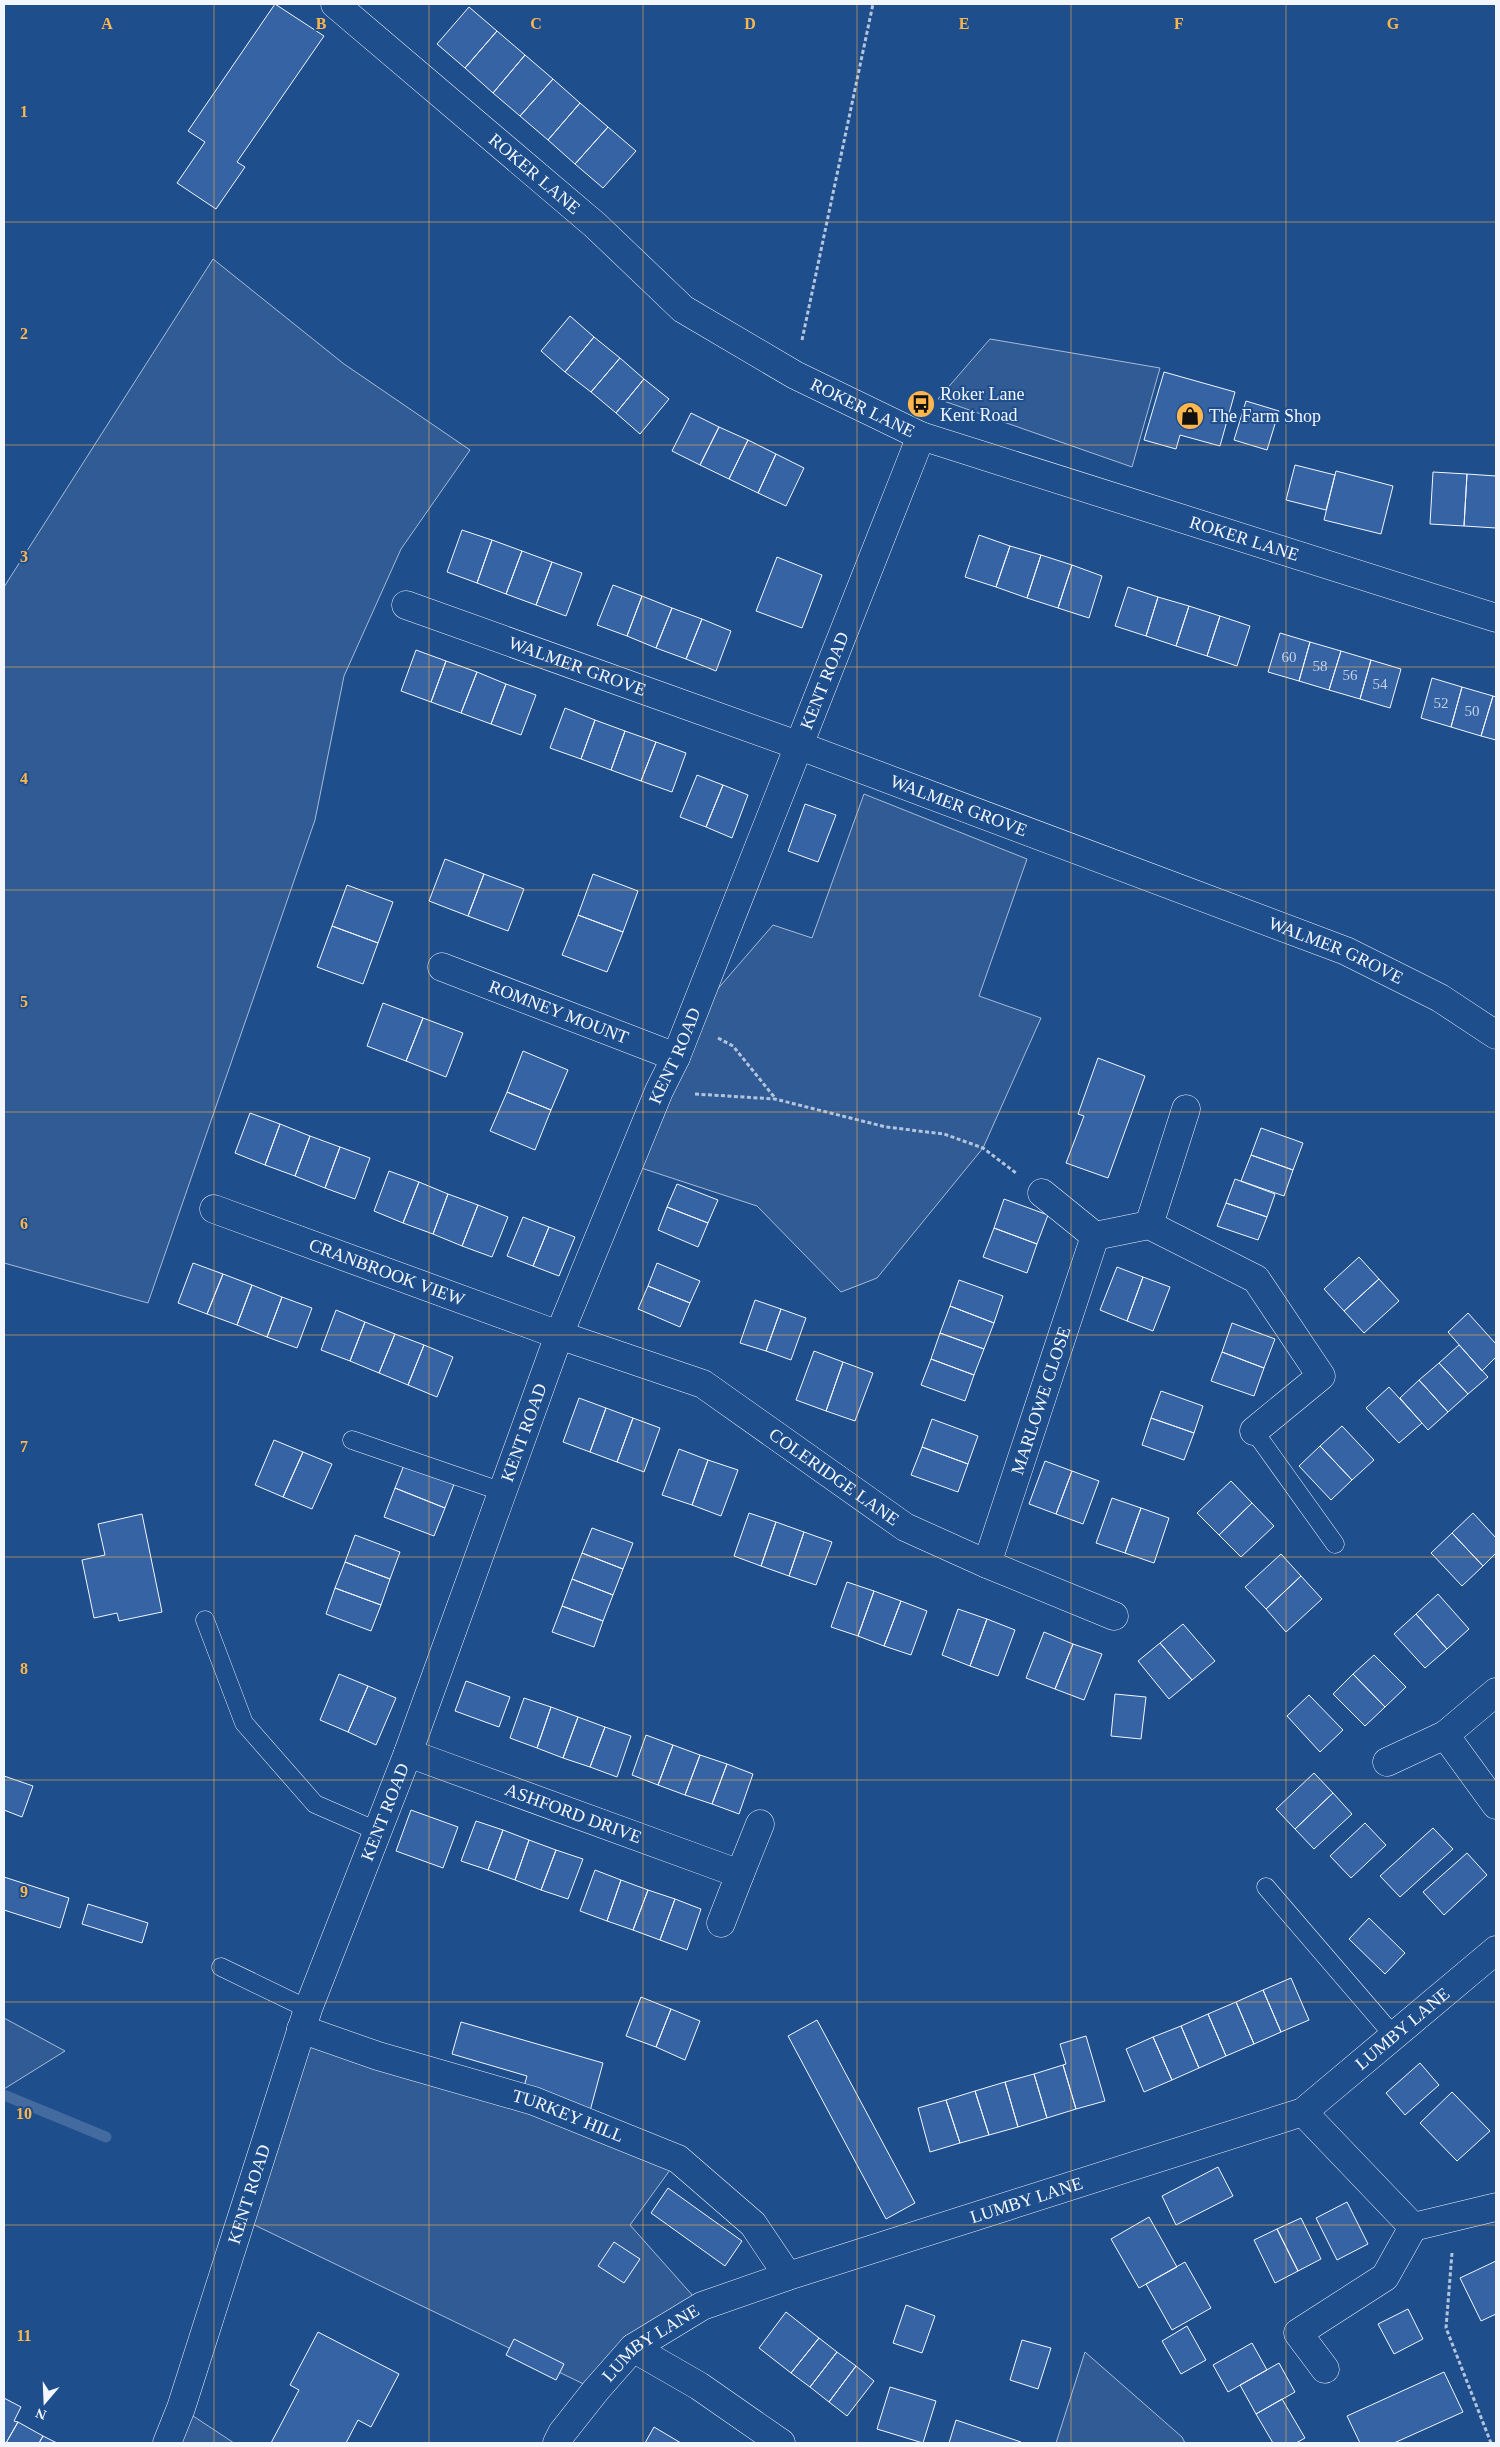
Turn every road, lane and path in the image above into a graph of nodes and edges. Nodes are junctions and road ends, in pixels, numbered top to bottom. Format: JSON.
{"nodes":[{"id":1,"x":335,"y":4,"type":"edge"},
{"id":2,"x":873,"y":4,"type":"edge"},
{"id":3,"x":795,"y":375,"type":"junction"},
{"id":4,"x":921,"y":436,"type":"junction"},
{"id":5,"x":406,"y":605,"type":"dead end"},
{"id":6,"x":1496,"y":618,"type":"edge"},
{"id":7,"x":800,"y":746,"type":"junction"},
{"id":8,"x":442,"y":967,"type":"dead end"},
{"id":9,"x":690,"y":1021,"type":"junction"},
{"id":10,"x":1496,"y":1036,"type":"edge"},
{"id":11,"x":676,"y":1057,"type":"junction"},
{"id":12,"x":659,"y":1091,"type":"junction"},
{"id":13,"x":775,"y":1099,"type":"junction"},
{"id":14,"x":1186,"y":1110,"type":"dead end"},
{"id":15,"x":1042,"y":1193,"type":"joint"},
{"id":16,"x":214,"y":1209,"type":"dead end"},
{"id":17,"x":1149,"y":1225,"type":"junction"},
{"id":18,"x":1095,"y":1236,"type":"junction"},
{"id":19,"x":559,"y":1335,"type":"junction"},
{"id":20,"x":1254,"y":1432,"type":"joint"},
{"id":21,"x":352,"y":1440,"type":"dead end"},
{"id":22,"x":503,"y":1492,"type":"junction"},
{"id":23,"x":1335,"y":1544,"type":"dead end"},
{"id":24,"x":987,"y":1564,"type":"junction"},
{"id":25,"x":1114,"y":1616,"type":"dead end"},
{"id":26,"x":205,"y":1620,"type":"dead end"},
{"id":27,"x":1496,"y":1692,"type":"edge"},
{"id":28,"x":1445,"y":1735,"type":"junction"},
{"id":29,"x":408,"y":1753,"type":"junction"},
{"id":30,"x":1387,"y":1762,"type":"dead end"},
{"id":31,"x":1496,"y":1805,"type":"edge"},
{"id":32,"x":760,"y":1824,"type":"dead end"},
{"id":33,"x":377,"y":1831,"type":"junction"},
{"id":34,"x":740,"y":1874,"type":"junction"},
{"id":35,"x":1266,"y":1887,"type":"dead end"},
{"id":36,"x":721,"y":1923,"type":"dead end"},
{"id":37,"x":1496,"y":1950,"type":"edge"},
{"id":38,"x":221,"y":1967,"type":"dead end"},
{"id":39,"x":304,"y":2019,"type":"junction"},
{"id":40,"x":1394,"y":2036,"type":"junction"},
{"id":41,"x":1303,"y":2112,"type":"junction"},
{"id":42,"x":1496,"y":2207,"type":"edge"},
{"id":43,"x":1455,"y":2217,"type":"junction"},
{"id":44,"x":1413,"y":2227,"type":"junction"},
{"id":45,"x":788,"y":2276,"type":"junction"},
{"id":46,"x":633,"y":2348,"type":"junction"},
{"id":47,"x":1325,"y":2369,"type":"dead end"},
{"id":48,"x":167,"y":2443,"type":"edge"},
{"id":49,"x":557,"y":2443,"type":"edge"},
{"id":50,"x":781,"y":2443,"type":"edge"},
{"id":51,"x":1491,"y":2443,"type":"edge"}],
"edges":[{"from":1,"to":3,"type":"street","name":"ROKER LANE"},
{"from":2,"to":3,"type":"path"},
{"from":3,"to":4,"type":"street","name":"ROKER LANE"},
{"from":4,"to":6,"type":"street","name":"ROKER LANE"},
{"from":4,"to":7,"type":"street","name":"KENT ROAD"},
{"from":5,"to":7,"type":"street","name":"WALMER GROVE"},
{"from":7,"to":9,"type":"street","name":"KENT ROAD"},
{"from":7,"to":10,"type":"street","name":"WALMER GROVE"},
{"from":8,"to":11,"type":"street","name":"ROMNEY MOUNT"},
{"from":9,"to":11,"type":"street","name":"KENT ROAD"},
{"from":9,"to":13,"type":"path"},
{"from":11,"to":12,"type":"street","name":"KENT ROAD"},
{"from":12,"to":13,"type":"path"},
{"from":12,"to":19,"type":"street","name":"KENT ROAD"},
{"from":13,"to":15,"type":"path"},
{"from":14,"to":17,"type":"street"},
{"from":15,"to":18,"type":"street"},
{"from":16,"to":19,"type":"street","name":"CRANBROOK VIEW"},
{"from":17,"to":18,"type":"street"},
{"from":17,"to":20,"type":"street"},
{"from":18,"to":24,"type":"street","name":"MARLOWE CLOSE"},
{"from":19,"to":22,"type":"street","name":"KENT ROAD"},
{"from":19,"to":24,"type":"street","name":"COLERIDGE LANE"},
{"from":20,"to":23,"type":"lane"},
{"from":21,"to":22,"type":"lane"},
{"from":22,"to":29,"type":"street","name":"KENT ROAD"},
{"from":24,"to":25,"type":"street","name":"COLERIDGE LANE"},
{"from":26,"to":33,"type":"lane"},
{"from":27,"to":28,"type":"street"},
{"from":28,"to":30,"type":"street"},
{"from":28,"to":31,"type":"street"},
{"from":29,"to":33,"type":"street","name":"KENT ROAD"},
{"from":29,"to":34,"type":"street","name":"ASHFORD DRIVE"},
{"from":32,"to":34,"type":"street"},
{"from":33,"to":39,"type":"street","name":"KENT ROAD"},
{"from":34,"to":36,"type":"street"},
{"from":35,"to":40,"type":"lane"},
{"from":37,"to":40,"type":"street","name":"LUMBY LANE"},
{"from":38,"to":39,"type":"lane"},
{"from":39,"to":45,"type":"street","name":"TURKEY HILL"},
{"from":39,"to":48,"type":"street","name":"KENT ROAD"},
{"from":40,"to":41,"type":"street","name":"LUMBY LANE"},
{"from":41,"to":44,"type":"street"},
{"from":41,"to":45,"type":"street","name":"LUMBY LANE"},
{"from":42,"to":43,"type":"street"},
{"from":43,"to":44,"type":"street"},
{"from":43,"to":51,"type":"path"},
{"from":44,"to":47,"type":"street"},
{"from":45,"to":46,"type":"street","name":"LUMBY LANE"},
{"from":46,"to":49,"type":"street","name":"LUMBY LANE"},
{"from":46,"to":50,"type":"street"}]}
